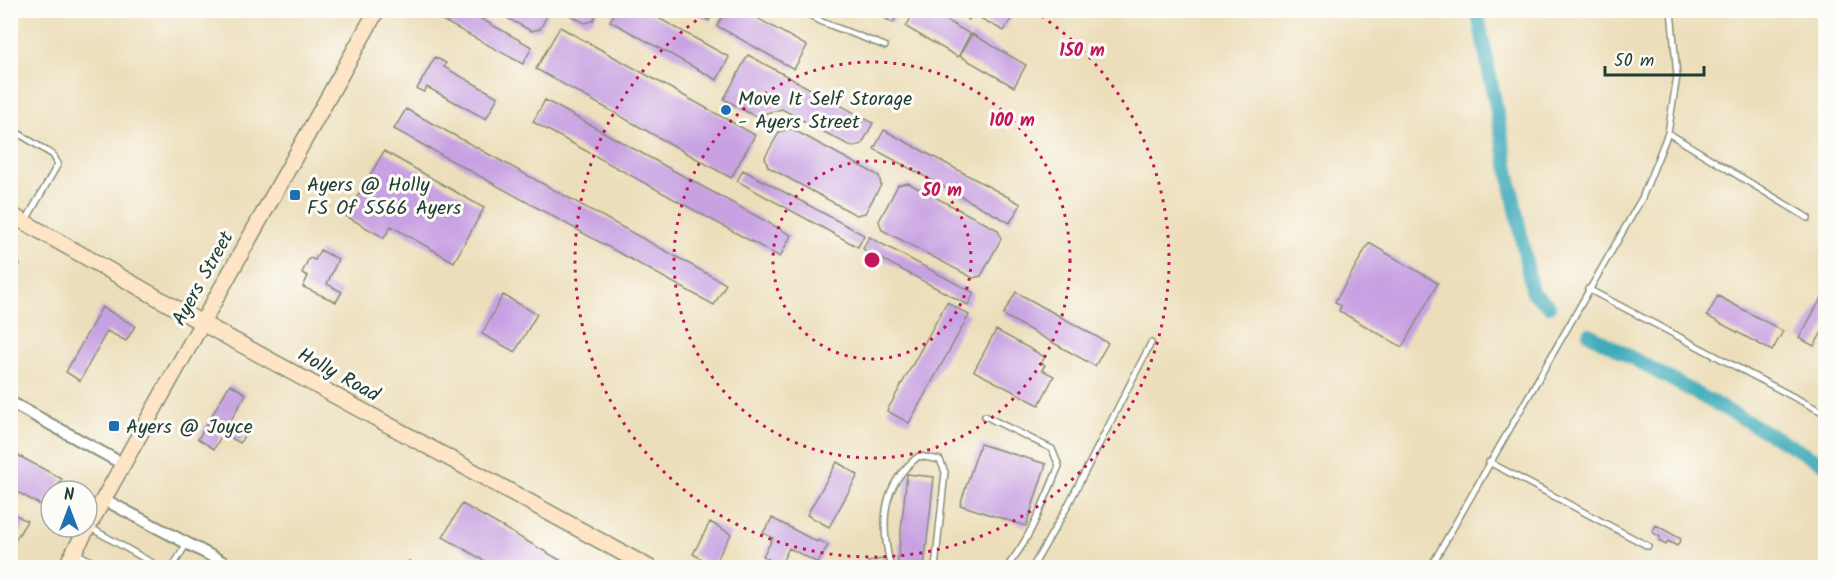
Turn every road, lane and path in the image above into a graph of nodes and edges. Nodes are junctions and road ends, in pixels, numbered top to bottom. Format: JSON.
{"nodes":[{"id":1,"x":377,"y":10,"type":"edge"},
{"id":2,"x":801,"y":10,"type":"edge"},
{"id":3,"x":1671,"y":10,"type":"edge"},
{"id":4,"x":885,"y":46,"type":"dead end"},
{"id":5,"x":10,"y":128,"type":"edge"},
{"id":6,"x":1668,"y":133,"type":"junction"},
{"id":7,"x":10,"y":214,"type":"edge"},
{"id":8,"x":1808,"y":218,"type":"dead end"},
{"id":9,"x":25,"y":222,"type":"junction"},
{"id":10,"x":1588,"y":290,"type":"junction"},
{"id":11,"x":202,"y":323,"type":"junction"},
{"id":12,"x":1151,"y":343,"type":"dead end"},
{"id":13,"x":10,"y":402,"type":"edge"},
{"id":14,"x":1826,"y":414,"type":"edge"},
{"id":15,"x":985,"y":416,"type":"dead end"},
{"id":16,"x":1489,"y":462,"type":"junction"},
{"id":17,"x":123,"y":464,"type":"junction"},
{"id":18,"x":103,"y":499,"type":"junction"},
{"id":19,"x":99,"y":506,"type":"edge"},
{"id":20,"x":99,"y":532,"type":"edge"},
{"id":21,"x":81,"y":539,"type":"edge"},
{"id":22,"x":187,"y":543,"type":"junction"},
{"id":23,"x":1648,"y":546,"type":"dead end"},
{"id":24,"x":74,"y":552,"type":"junction"},
{"id":25,"x":65,"y":567,"type":"edge"},
{"id":26,"x":104,"y":567,"type":"edge"},
{"id":27,"x":161,"y":567,"type":"edge"},
{"id":28,"x":172,"y":567,"type":"edge"},
{"id":29,"x":234,"y":567,"type":"edge"},
{"id":30,"x":650,"y":567,"type":"edge"},
{"id":31,"x":891,"y":567,"type":"edge"},
{"id":32,"x":934,"y":567,"type":"edge"},
{"id":33,"x":1006,"y":567,"type":"edge"},
{"id":34,"x":1032,"y":567,"type":"edge"},
{"id":35,"x":1430,"y":567,"type":"edge"}],
"edges":[{"from":1,"to":11,"type":"main road","name":"Ayers Street"},
{"from":2,"to":4,"type":"lane"},
{"from":3,"to":6,"type":"lane"},
{"from":5,"to":9,"type":"lane"},
{"from":6,"to":8,"type":"lane"},
{"from":6,"to":10,"type":"lane"},
{"from":7,"to":9,"type":"main road","name":"Holly Road"},
{"from":9,"to":11,"type":"main road","name":"Holly Road"},
{"from":10,"to":14,"type":"lane"},
{"from":10,"to":16,"type":"lane"},
{"from":11,"to":17,"type":"main road","name":"Ayers Street"},
{"from":11,"to":30,"type":"main road","name":"Holly Road"},
{"from":12,"to":34,"type":"lane"},
{"from":13,"to":17,"type":"street"},
{"from":15,"to":33,"type":"lane"},
{"from":16,"to":23,"type":"lane"},
{"from":16,"to":35,"type":"lane"},
{"from":17,"to":18,"type":"main road","name":"Ayers Street"},
{"from":18,"to":19,"type":"main road","name":"Ayers Street"},
{"from":18,"to":22,"type":"street"},
{"from":20,"to":27,"type":"lane"},
{"from":21,"to":24,"type":"main road","name":"Ayers Street"},
{"from":22,"to":28,"type":"lane"},
{"from":22,"to":29,"type":"street"},
{"from":24,"to":25,"type":"main road","name":"Ayers Street"},
{"from":24,"to":26,"type":"lane"},
{"from":31,"to":32,"type":"lane"}]}
